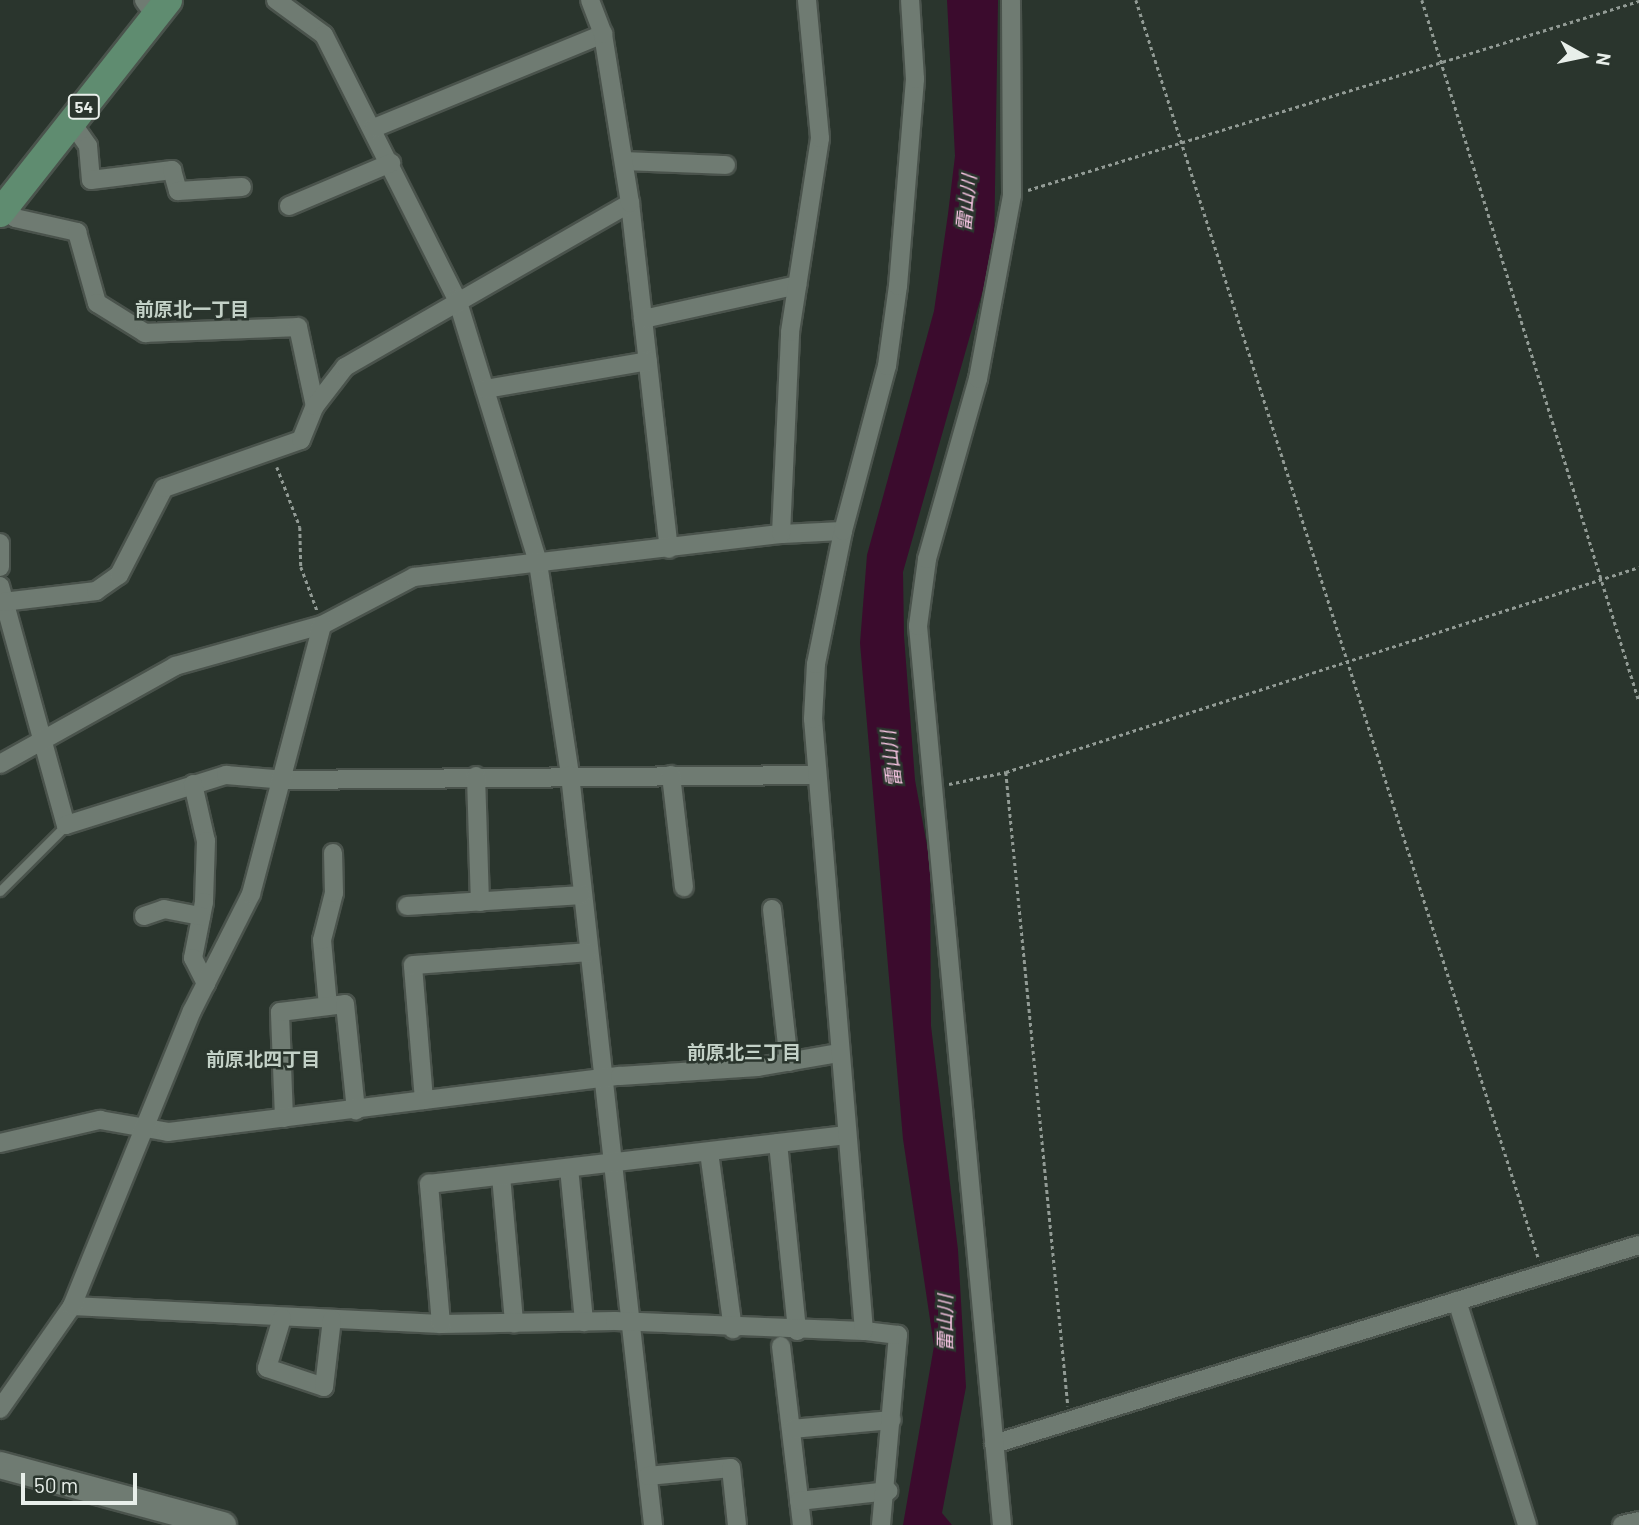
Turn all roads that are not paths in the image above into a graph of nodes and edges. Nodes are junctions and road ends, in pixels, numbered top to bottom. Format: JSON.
{"nodes":[{"id":1,"x":276,"y":0,"type":"edge"},
{"id":2,"x":590,"y":0,"type":"edge"},
{"id":3,"x":807,"y":0,"type":"edge"},
{"id":4,"x":910,"y":0,"type":"edge"},
{"id":5,"x":1011,"y":0,"type":"edge"},
{"id":6,"x":155,"y":5,"type":"edge"},
{"id":7,"x":603,"y":34,"type":"junction"},
{"id":8,"x":72,"y":123,"type":"junction"},
{"id":9,"x":374,"y":128,"type":"junction"},
{"id":10,"x":626,"y":161,"type":"junction"},
{"id":11,"x":391,"y":163,"type":"junction"},
{"id":12,"x":726,"y":165,"type":"dead end"},
{"id":13,"x":242,"y":187,"type":"dead end"},
{"id":14,"x":630,"y":203,"type":"junction"},
{"id":15,"x":289,"y":206,"type":"dead end"},
{"id":16,"x":3,"y":209,"type":"edge"},
{"id":17,"x":797,"y":285,"type":"junction"},
{"id":18,"x":457,"y":299,"type":"junction"},
{"id":19,"x":643,"y":319,"type":"junction"},
{"id":20,"x":648,"y":361,"type":"junction"},
{"id":21,"x":485,"y":389,"type":"junction"},
{"id":22,"x":316,"y":406,"type":"junction"},
{"id":23,"x":843,"y":531,"type":"junction"},
{"id":24,"x":781,"y":534,"type":"junction"},
{"id":25,"x":0,"y":543,"type":"edge"},
{"id":26,"x":669,"y":549,"type":"junction"},
{"id":27,"x":538,"y":563,"type":"junction"},
{"id":28,"x":0,"y":567,"type":"edge"},
{"id":29,"x":1,"y":594,"type":"edge"},
{"id":30,"x":322,"y":625,"type":"junction"},
{"id":31,"x":38,"y":738,"type":"junction"},
{"id":32,"x":0,"y":764,"type":"edge"},
{"id":33,"x":570,"y":775,"type":"junction"},
{"id":34,"x":671,"y":775,"type":"junction"},
{"id":35,"x":814,"y":775,"type":"junction"},
{"id":36,"x":476,"y":776,"type":"junction"},
{"id":37,"x":286,"y":780,"type":"junction"},
{"id":38,"x":193,"y":784,"type":"junction"},
{"id":39,"x":66,"y":825,"type":"junction"},
{"id":40,"x":332,"y":853,"type":"dead end"},
{"id":41,"x":684,"y":887,"type":"dead end"},
{"id":42,"x":0,"y":891,"type":"edge"},
{"id":43,"x":582,"y":895,"type":"junction"},
{"id":44,"x":480,"y":902,"type":"junction"},
{"id":45,"x":407,"y":906,"type":"dead end"},
{"id":46,"x":772,"y":909,"type":"dead end"},
{"id":47,"x":144,"y":916,"type":"dead end"},
{"id":48,"x":201,"y":916,"type":"junction"},
{"id":49,"x":588,"y":951,"type":"junction"},
{"id":50,"x":206,"y":984,"type":"junction"},
{"id":51,"x":328,"y":1006,"type":"junction"},
{"id":52,"x":838,"y":1053,"type":"junction"},
{"id":53,"x":789,"y":1062,"type":"junction"},
{"id":54,"x":600,"y":1079,"type":"junction"},
{"id":55,"x":424,"y":1100,"type":"junction"},
{"id":56,"x":356,"y":1110,"type":"junction"},
{"id":57,"x":284,"y":1118,"type":"junction"},
{"id":58,"x":145,"y":1129,"type":"junction"},
{"id":59,"x":846,"y":1135,"type":"junction"},
{"id":60,"x":0,"y":1143,"type":"edge"},
{"id":61,"x":778,"y":1143,"type":"junction"},
{"id":62,"x":709,"y":1152,"type":"junction"},
{"id":63,"x":611,"y":1164,"type":"junction"},
{"id":64,"x":569,"y":1168,"type":"junction"},
{"id":65,"x":501,"y":1176,"type":"junction"},
{"id":66,"x":1639,"y":1245,"type":"edge"},
{"id":67,"x":1457,"y":1301,"type":"junction"},
{"id":68,"x":72,"y":1306,"type":"junction"},
{"id":69,"x":282,"y":1318,"type":"junction"},
{"id":70,"x":332,"y":1320,"type":"junction"},
{"id":71,"x":584,"y":1322,"type":"junction"},
{"id":72,"x":514,"y":1323,"type":"junction"},
{"id":73,"x":442,"y":1324,"type":"junction"},
{"id":74,"x":631,"y":1326,"type":"junction"},
{"id":75,"x":733,"y":1329,"type":"junction"},
{"id":76,"x":797,"y":1331,"type":"junction"},
{"id":77,"x":864,"y":1331,"type":"junction"},
{"id":78,"x":781,"y":1346,"type":"dead end"},
{"id":79,"x":0,"y":1409,"type":"edge"},
{"id":80,"x":892,"y":1420,"type":"junction"},
{"id":81,"x":792,"y":1429,"type":"junction"},
{"id":82,"x":995,"y":1444,"type":"junction"},
{"id":83,"x":0,"y":1465,"type":"edge"},
{"id":84,"x":648,"y":1476,"type":"junction"},
{"id":85,"x":888,"y":1491,"type":"junction"},
{"id":86,"x":799,"y":1501,"type":"junction"},
{"id":87,"x":162,"y":1516,"type":"edge"},
{"id":88,"x":1639,"y":1521,"type":"edge"},
{"id":89,"x":223,"y":1525,"type":"edge"},
{"id":90,"x":653,"y":1525,"type":"edge"},
{"id":91,"x":737,"y":1525,"type":"edge"},
{"id":92,"x":802,"y":1525,"type":"edge"},
{"id":93,"x":881,"y":1525,"type":"edge"},
{"id":94,"x":1002,"y":1525,"type":"edge"},
{"id":95,"x":1527,"y":1525,"type":"edge"},
{"id":96,"x":1622,"y":1525,"type":"edge"}],
"edges":[{"from":1,"to":9,"type":"street"},
{"from":2,"to":7,"type":"street"},
{"from":3,"to":17,"type":"street"},
{"from":4,"to":23,"type":"street"},
{"from":5,"to":82,"type":"street"},
{"from":6,"to":8,"type":"main road","number":"54"},
{"from":7,"to":9,"type":"street"},
{"from":7,"to":10,"type":"street"},
{"from":8,"to":13,"type":"street"},
{"from":8,"to":16,"type":"main road","number":"54"},
{"from":9,"to":11,"type":"street"},
{"from":10,"to":12,"type":"street"},
{"from":10,"to":14,"type":"street"},
{"from":11,"to":15,"type":"street"},
{"from":11,"to":18,"type":"street"},
{"from":14,"to":18,"type":"street"},
{"from":14,"to":19,"type":"street"},
{"from":16,"to":22,"type":"street"},
{"from":17,"to":19,"type":"street"},
{"from":17,"to":24,"type":"street"},
{"from":18,"to":21,"type":"street"},
{"from":18,"to":22,"type":"street"},
{"from":19,"to":20,"type":"street"},
{"from":20,"to":21,"type":"street"},
{"from":20,"to":26,"type":"street"},
{"from":21,"to":27,"type":"street"},
{"from":22,"to":29,"type":"street"},
{"from":23,"to":24,"type":"street"},
{"from":23,"to":35,"type":"street"},
{"from":24,"to":26,"type":"street"},
{"from":25,"to":28,"type":"street"},
{"from":26,"to":27,"type":"street"},
{"from":27,"to":30,"type":"street"},
{"from":27,"to":33,"type":"street"},
{"from":29,"to":31,"type":"street"},
{"from":30,"to":31,"type":"street"},
{"from":30,"to":37,"type":"street"},
{"from":31,"to":32,"type":"street"},
{"from":31,"to":39,"type":"street"},
{"from":33,"to":34,"type":"street"},
{"from":33,"to":36,"type":"street"},
{"from":33,"to":43,"type":"street"},
{"from":34,"to":35,"type":"street"},
{"from":34,"to":41,"type":"street"},
{"from":35,"to":52,"type":"street"},
{"from":36,"to":37,"type":"street"},
{"from":36,"to":44,"type":"street"},
{"from":37,"to":38,"type":"street"},
{"from":37,"to":50,"type":"street"},
{"from":38,"to":39,"type":"street"},
{"from":38,"to":48,"type":"street"},
{"from":39,"to":42,"type":"lane"},
{"from":40,"to":51,"type":"street"},
{"from":43,"to":44,"type":"street"},
{"from":43,"to":49,"type":"street"},
{"from":44,"to":45,"type":"street"},
{"from":46,"to":53,"type":"street"},
{"from":47,"to":48,"type":"street"},
{"from":48,"to":50,"type":"street"},
{"from":49,"to":54,"type":"street"},
{"from":49,"to":55,"type":"street"},
{"from":50,"to":58,"type":"street"},
{"from":51,"to":56,"type":"street"},
{"from":51,"to":57,"type":"street"},
{"from":52,"to":53,"type":"street"},
{"from":52,"to":59,"type":"street"},
{"from":53,"to":54,"type":"street"},
{"from":54,"to":55,"type":"street"},
{"from":54,"to":63,"type":"street"},
{"from":55,"to":56,"type":"street"},
{"from":56,"to":57,"type":"street"},
{"from":57,"to":58,"type":"street"},
{"from":58,"to":60,"type":"street"},
{"from":58,"to":68,"type":"street"},
{"from":59,"to":61,"type":"street"},
{"from":59,"to":77,"type":"street"},
{"from":61,"to":62,"type":"street"},
{"from":61,"to":76,"type":"street"},
{"from":62,"to":63,"type":"street"},
{"from":62,"to":75,"type":"street"},
{"from":63,"to":64,"type":"street"},
{"from":63,"to":74,"type":"street"},
{"from":64,"to":65,"type":"street"},
{"from":64,"to":71,"type":"street"},
{"from":65,"to":72,"type":"street"},
{"from":65,"to":73,"type":"street"},
{"from":66,"to":67,"type":"street"},
{"from":67,"to":82,"type":"street"},
{"from":67,"to":95,"type":"street"},
{"from":68,"to":69,"type":"street"},
{"from":68,"to":79,"type":"street"},
{"from":69,"to":70,"type":"street"},
{"from":69,"to":70,"type":"street"},
{"from":70,"to":73,"type":"street"},
{"from":71,"to":72,"type":"street"},
{"from":71,"to":74,"type":"street"},
{"from":72,"to":73,"type":"street"},
{"from":74,"to":75,"type":"street"},
{"from":74,"to":84,"type":"street"},
{"from":75,"to":76,"type":"street"},
{"from":76,"to":77,"type":"street"},
{"from":77,"to":80,"type":"street"},
{"from":78,"to":81,"type":"street"},
{"from":80,"to":81,"type":"street"},
{"from":80,"to":85,"type":"street"},
{"from":81,"to":86,"type":"street"},
{"from":82,"to":94,"type":"street"},
{"from":83,"to":87,"type":"main road"},
{"from":84,"to":90,"type":"street"},
{"from":84,"to":91,"type":"street"},
{"from":85,"to":86,"type":"street"},
{"from":85,"to":93,"type":"street"},
{"from":86,"to":92,"type":"street"},
{"from":87,"to":89,"type":"main road"},
{"from":88,"to":96,"type":"street"}]}
